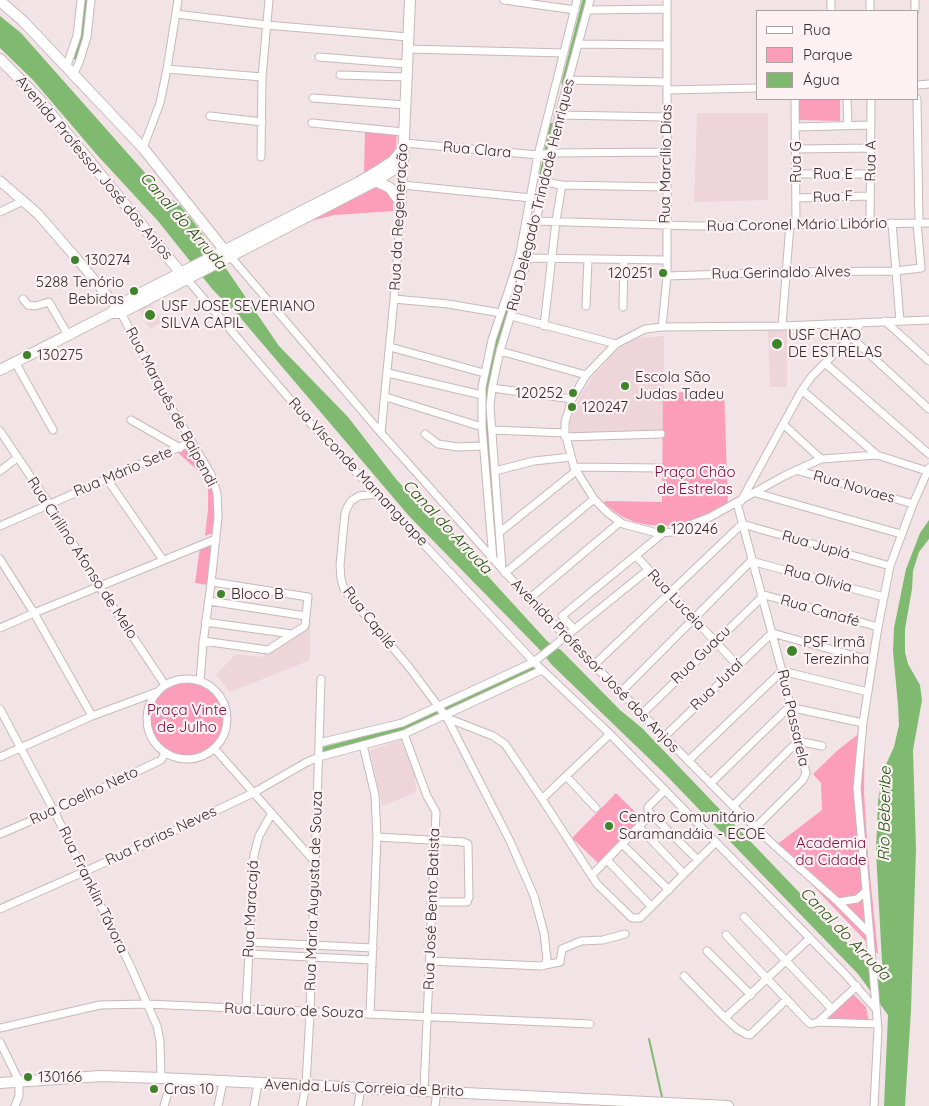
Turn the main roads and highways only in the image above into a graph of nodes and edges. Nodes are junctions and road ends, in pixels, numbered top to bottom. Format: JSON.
{"nodes":[{"id":1,"x":410,"y":0,"type":"edge"},
{"id":2,"x":0,"y":1,"type":"edge"},
{"id":3,"x":0,"y":59,"type":"edge"},
{"id":4,"x":403,"y":146,"type":"junction"},
{"id":5,"x":376,"y":181,"type":"junction"},
{"id":6,"x":401,"y":203,"type":"road end"},
{"id":7,"x":225,"y":255,"type":"junction"},
{"id":8,"x":188,"y":273,"type":"junction"},
{"id":9,"x":0,"y":370,"type":"edge"},
{"id":10,"x":0,"y":1083,"type":"edge"},
{"id":11,"x":660,"y":1104,"type":"edge"},
{"id":12,"x":728,"y":1106,"type":"edge"}],
"edges":[{"from":1,"to":4,"type":"main road","name":"Rua da Regeneração"},
{"from":2,"to":7,"type":"main road","name":"Avenida Professor José dos Anjos"},
{"from":3,"to":8,"type":"main road","name":"Avenida Professor José dos Anjos"},
{"from":4,"to":5,"type":"main road","name":"Rua da Regeneração"},
{"from":4,"to":7,"type":"main road"},
{"from":5,"to":6,"type":"main road"},
{"from":5,"to":7,"type":"main road"},
{"from":7,"to":8,"type":"main road"},
{"from":8,"to":9,"type":"main road"},
{"from":10,"to":11,"type":"main road","name":"Avenida Luís Correia de Brito"},
{"from":11,"to":12,"type":"main road","name":"Avenida Luís Correia de Brito"}]}
